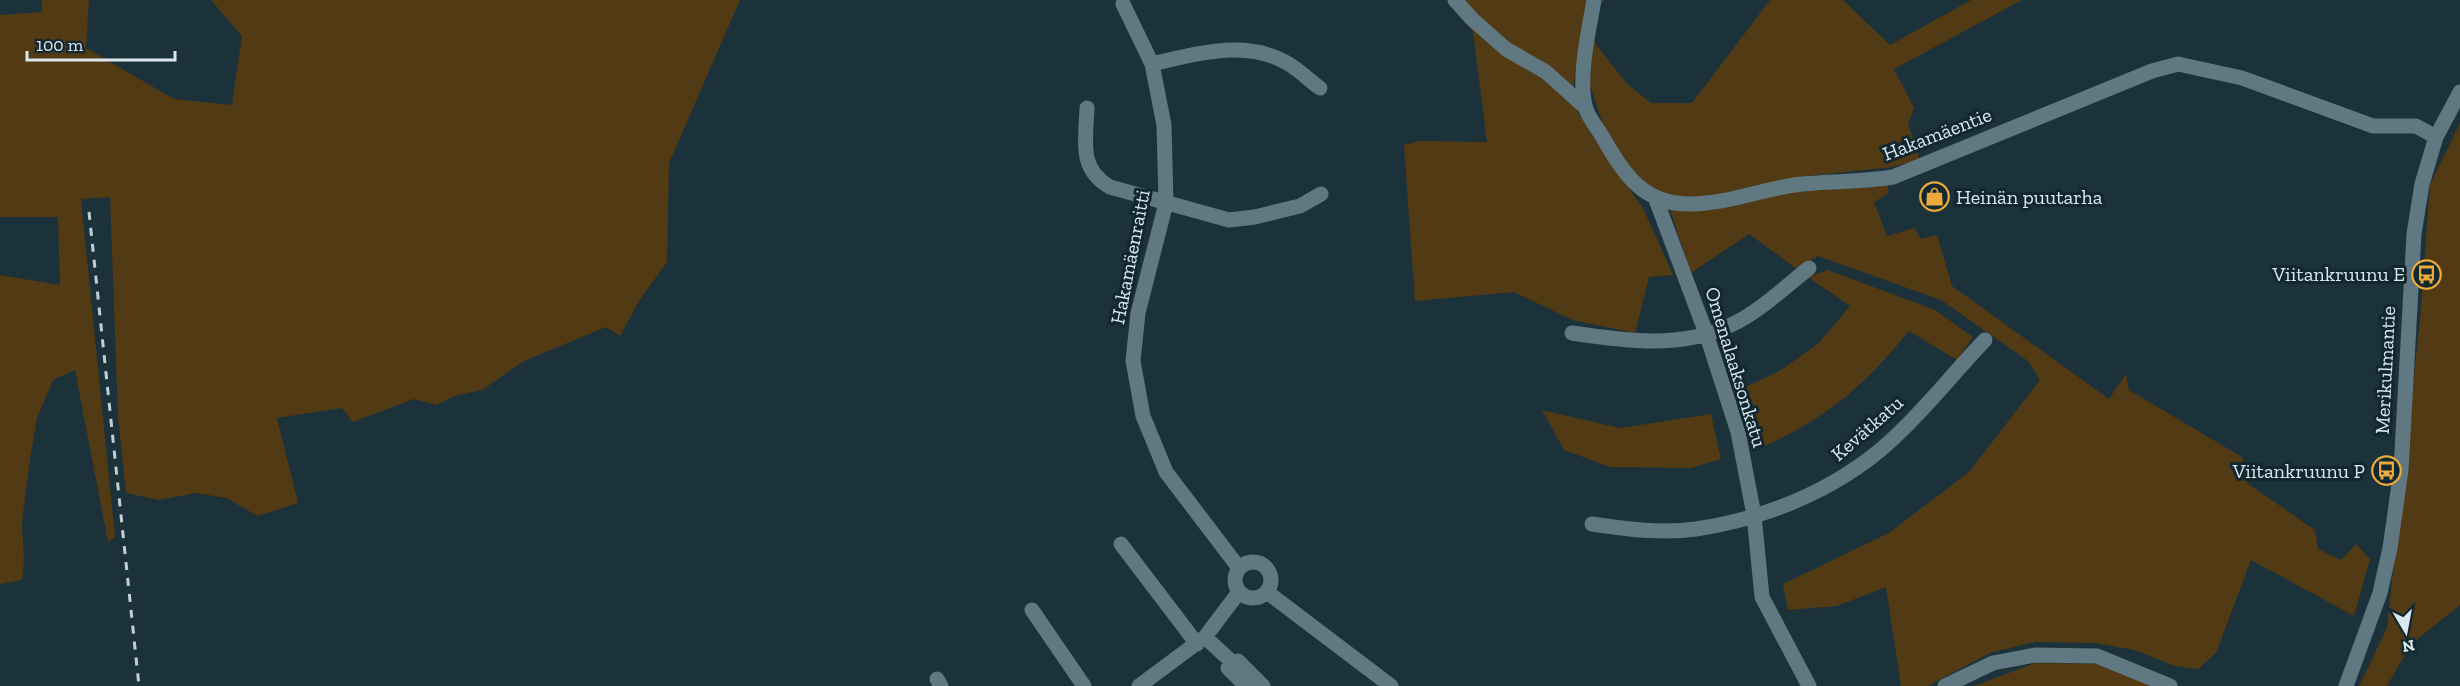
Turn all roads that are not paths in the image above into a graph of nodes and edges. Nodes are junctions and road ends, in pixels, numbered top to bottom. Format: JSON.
{"nodes":[{"id":1,"x":1455,"y":0,"type":"edge"},
{"id":2,"x":1594,"y":0,"type":"edge"},
{"id":3,"x":1124,"y":4,"type":"dead end"},
{"id":4,"x":1152,"y":64,"type":"junction"},
{"id":5,"x":1320,"y":88,"type":"dead end"},
{"id":6,"x":2460,"y":92,"type":"edge"},
{"id":7,"x":1088,"y":108,"type":"dead end"},
{"id":8,"x":1586,"y":108,"type":"junction"},
{"id":9,"x":2436,"y":137,"type":"junction"},
{"id":10,"x":1321,"y":194,"type":"dead end"},
{"id":11,"x":1655,"y":197,"type":"junction"},
{"id":12,"x":1166,"y":203,"type":"junction"},
{"id":13,"x":1809,"y":268,"type":"dead end"},
{"id":14,"x":1572,"y":333,"type":"dead end"},
{"id":15,"x":1706,"y":333,"type":"junction"},
{"id":16,"x":1985,"y":340,"type":"dead end"},
{"id":17,"x":1754,"y":515,"type":"junction"},
{"id":18,"x":1592,"y":524,"type":"dead end"},
{"id":19,"x":1121,"y":544,"type":"dead end"},
{"id":20,"x":1239,"y":568,"type":"junction"},
{"id":21,"x":1239,"y":591,"type":"junction"},
{"id":22,"x":1267,"y":592,"type":"junction"},
{"id":23,"x":1032,"y":610,"type":"dead end"},
{"id":24,"x":1201,"y":641,"type":"junction"},
{"id":25,"x":1233,"y":663,"type":"junction"},
{"id":26,"x":1084,"y":686,"type":"edge"},
{"id":27,"x":1139,"y":686,"type":"edge"},
{"id":28,"x":1246,"y":686,"type":"edge"},
{"id":29,"x":1263,"y":686,"type":"edge"},
{"id":30,"x":1391,"y":686,"type":"edge"},
{"id":31,"x":1809,"y":686,"type":"edge"},
{"id":32,"x":1945,"y":686,"type":"edge"},
{"id":33,"x":2170,"y":686,"type":"edge"},
{"id":34,"x":2346,"y":686,"type":"edge"}],
"edges":[{"from":1,"to":8,"type":"street"},
{"from":2,"to":8,"type":"street","name":"Hakamäentie"},
{"from":3,"to":4,"type":"street","name":"Hakamäenraitti"},
{"from":4,"to":5,"type":"street"},
{"from":4,"to":12,"type":"street","name":"Hakamäenraitti"},
{"from":6,"to":9,"type":"street","name":"Merikulmantie"},
{"from":7,"to":12,"type":"street"},
{"from":8,"to":11,"type":"street","name":"Hakamäentie"},
{"from":9,"to":11,"type":"street","name":"Hakamäentie"},
{"from":9,"to":34,"type":"street","name":"Merikulmantie"},
{"from":10,"to":12,"type":"street"},
{"from":11,"to":15,"type":"street","name":"Omenalaaksonkatu"},
{"from":12,"to":20,"type":"street","name":"Hakamäenraitti"},
{"from":13,"to":15,"type":"street"},
{"from":14,"to":15,"type":"street"},
{"from":15,"to":17,"type":"street","name":"Omenalaaksonkatu"},
{"from":16,"to":17,"type":"street","name":"Kevätkatu"},
{"from":17,"to":18,"type":"street","name":"Kevätkatu"},
{"from":17,"to":31,"type":"street","name":"Omenalaaksonkatu"},
{"from":19,"to":24,"type":"street"},
{"from":20,"to":21,"type":"street"},
{"from":20,"to":22,"type":"street"},
{"from":21,"to":22,"type":"street"},
{"from":21,"to":24,"type":"street"},
{"from":22,"to":30,"type":"street"},
{"from":23,"to":26,"type":"street"},
{"from":24,"to":25,"type":"street"},
{"from":24,"to":27,"type":"street"},
{"from":25,"to":28,"type":"street"},
{"from":25,"to":29,"type":"street"},
{"from":32,"to":33,"type":"street"}]}
